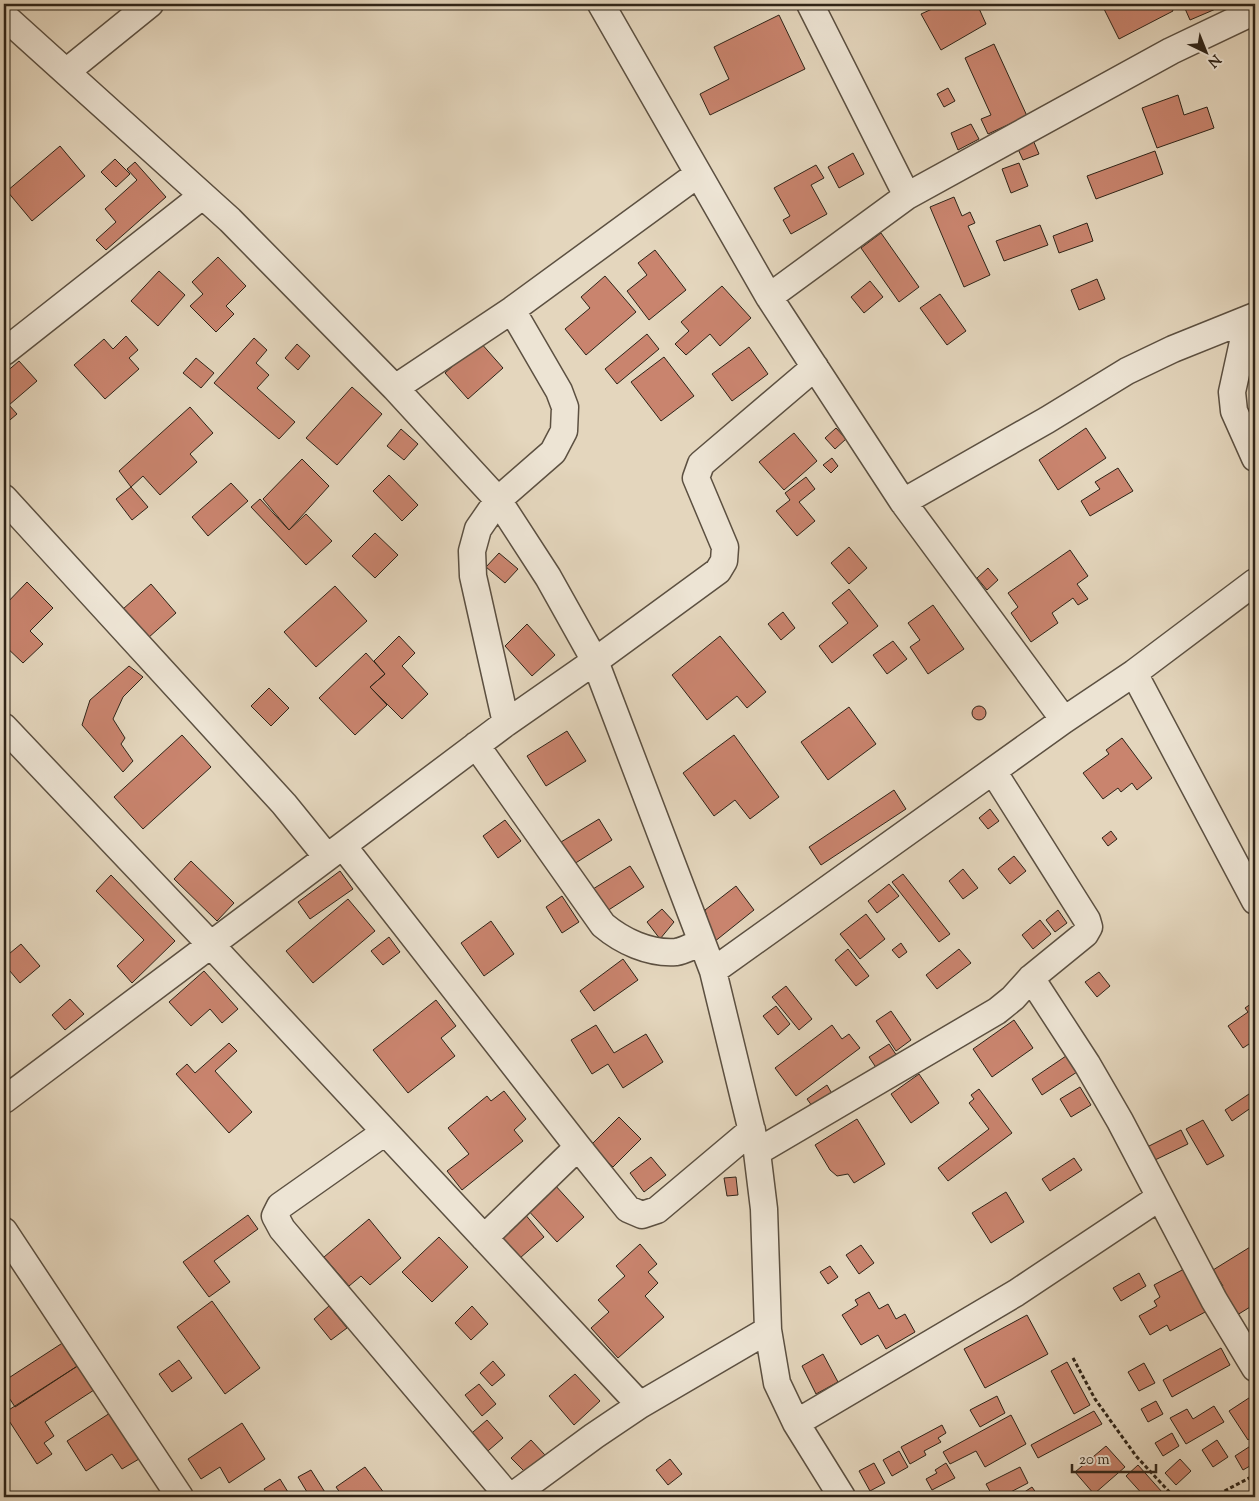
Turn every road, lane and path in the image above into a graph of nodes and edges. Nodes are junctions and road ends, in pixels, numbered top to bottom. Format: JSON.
{"nodes":[{"id":1,"x":150,"y":4,"type":"edge"},
{"id":2,"x":601,"y":4,"type":"edge"},
{"id":3,"x":810,"y":4,"type":"edge"},
{"id":4,"x":1255,"y":11,"type":"edge"},
{"id":5,"x":4,"y":16,"type":"edge"},
{"id":6,"x":66,"y":72,"type":"junction"},
{"id":7,"x":698,"y":174,"type":"junction"},
{"id":8,"x":202,"y":196,"type":"junction"},
{"id":9,"x":906,"y":196,"type":"junction"},
{"id":10,"x":769,"y":297,"type":"junction"},
{"id":11,"x":512,"y":310,"type":"junction"},
{"id":12,"x":1252,"y":318,"type":"edge"},
{"id":13,"x":4,"y":352,"type":"edge"},
{"id":14,"x":815,"y":367,"type":"junction"},
{"id":15,"x":396,"y":388,"type":"junction"},
{"id":16,"x":1255,"y":458,"type":"edge"},
{"id":17,"x":4,"y":498,"type":"edge"},
{"id":18,"x":498,"y":500,"type":"junction"},
{"id":19,"x":904,"y":502,"type":"junction"},
{"id":20,"x":1255,"y":582,"type":"edge"},
{"id":21,"x":595,"y":661,"type":"junction"},
{"id":22,"x":1134,"y":673,"type":"junction"},
{"id":23,"x":1064,"y":720,"type":"junction"},
{"id":24,"x":506,"y":723,"type":"junction"},
{"id":25,"x":4,"y":727,"type":"edge"},
{"id":26,"x":476,"y":745,"type":"junction"},
{"id":27,"x":993,"y":771,"type":"junction"},
{"id":28,"x":335,"y":851,"type":"junction"},
{"id":29,"x":1255,"y":901,"type":"edge"},
{"id":30,"x":702,"y":942,"type":"junction"},
{"id":31,"x":210,"y":945,"type":"junction"},
{"id":32,"x":713,"y":971,"type":"junction"},
{"id":33,"x":1031,"y":978,"type":"junction"},
{"id":34,"x":4,"y":1100,"type":"edge"},
{"id":35,"x":385,"y":1132,"type":"junction"},
{"id":36,"x":755,"y":1141,"type":"junction"},
{"id":37,"x":578,"y":1146,"type":"junction"},
{"id":38,"x":1160,"y":1197,"type":"junction"},
{"id":39,"x":4,"y":1230,"type":"edge"},
{"id":40,"x":484,"y":1238,"type":"junction"},
{"id":41,"x":768,"y":1330,"type":"junction"},
{"id":42,"x":1073,"y":1358,"type":"dead end"},
{"id":43,"x":1255,"y":1368,"type":"edge"},
{"id":44,"x":640,"y":1405,"type":"junction"},
{"id":45,"x":796,"y":1423,"type":"junction"},
{"id":46,"x":1255,"y":1475,"type":"edge"},
{"id":47,"x":180,"y":1497,"type":"edge"},
{"id":48,"x":510,"y":1497,"type":"edge"},
{"id":49,"x":842,"y":1497,"type":"edge"},
{"id":50,"x":1174,"y":1497,"type":"edge"},
{"id":51,"x":1213,"y":1497,"type":"edge"}],
"edges":[{"from":1,"to":6,"type":"street"},
{"from":2,"to":7,"type":"street"},
{"from":3,"to":9,"type":"street"},
{"from":4,"to":9,"type":"street"},
{"from":5,"to":6,"type":"street"},
{"from":6,"to":8,"type":"street"},
{"from":7,"to":10,"type":"street"},
{"from":7,"to":11,"type":"street"},
{"from":8,"to":13,"type":"street"},
{"from":8,"to":15,"type":"street"},
{"from":9,"to":10,"type":"street"},
{"from":10,"to":14,"type":"street"},
{"from":11,"to":15,"type":"street"},
{"from":11,"to":18,"type":"street"},
{"from":12,"to":16,"type":"street"},
{"from":12,"to":19,"type":"street"},
{"from":14,"to":19,"type":"street"},
{"from":14,"to":21,"type":"street"},
{"from":15,"to":18,"type":"street"},
{"from":17,"to":28,"type":"street"},
{"from":18,"to":21,"type":"street"},
{"from":18,"to":24,"type":"street"},
{"from":19,"to":23,"type":"street"},
{"from":20,"to":22,"type":"street"},
{"from":21,"to":24,"type":"street"},
{"from":21,"to":30,"type":"street"},
{"from":22,"to":23,"type":"street"},
{"from":22,"to":29,"type":"street"},
{"from":23,"to":27,"type":"street"},
{"from":24,"to":26,"type":"street"},
{"from":25,"to":31,"type":"street"},
{"from":26,"to":28,"type":"street"},
{"from":26,"to":30,"type":"street"},
{"from":27,"to":32,"type":"street"},
{"from":27,"to":33,"type":"street"},
{"from":28,"to":31,"type":"street"},
{"from":28,"to":37,"type":"street"},
{"from":30,"to":32,"type":"street"},
{"from":31,"to":34,"type":"street"},
{"from":31,"to":35,"type":"street"},
{"from":32,"to":36,"type":"street"},
{"from":33,"to":36,"type":"street"},
{"from":33,"to":38,"type":"street"},
{"from":35,"to":40,"type":"street"},
{"from":35,"to":48,"type":"street"},
{"from":36,"to":37,"type":"street"},
{"from":36,"to":41,"type":"street"},
{"from":37,"to":40,"type":"street"},
{"from":38,"to":43,"type":"street"},
{"from":38,"to":45,"type":"street"},
{"from":39,"to":47,"type":"street"},
{"from":40,"to":44,"type":"street"},
{"from":41,"to":44,"type":"street"},
{"from":41,"to":45,"type":"street"},
{"from":42,"to":50,"type":"path"},
{"from":44,"to":48,"type":"street"},
{"from":45,"to":49,"type":"street"},
{"from":46,"to":51,"type":"path"}]}
